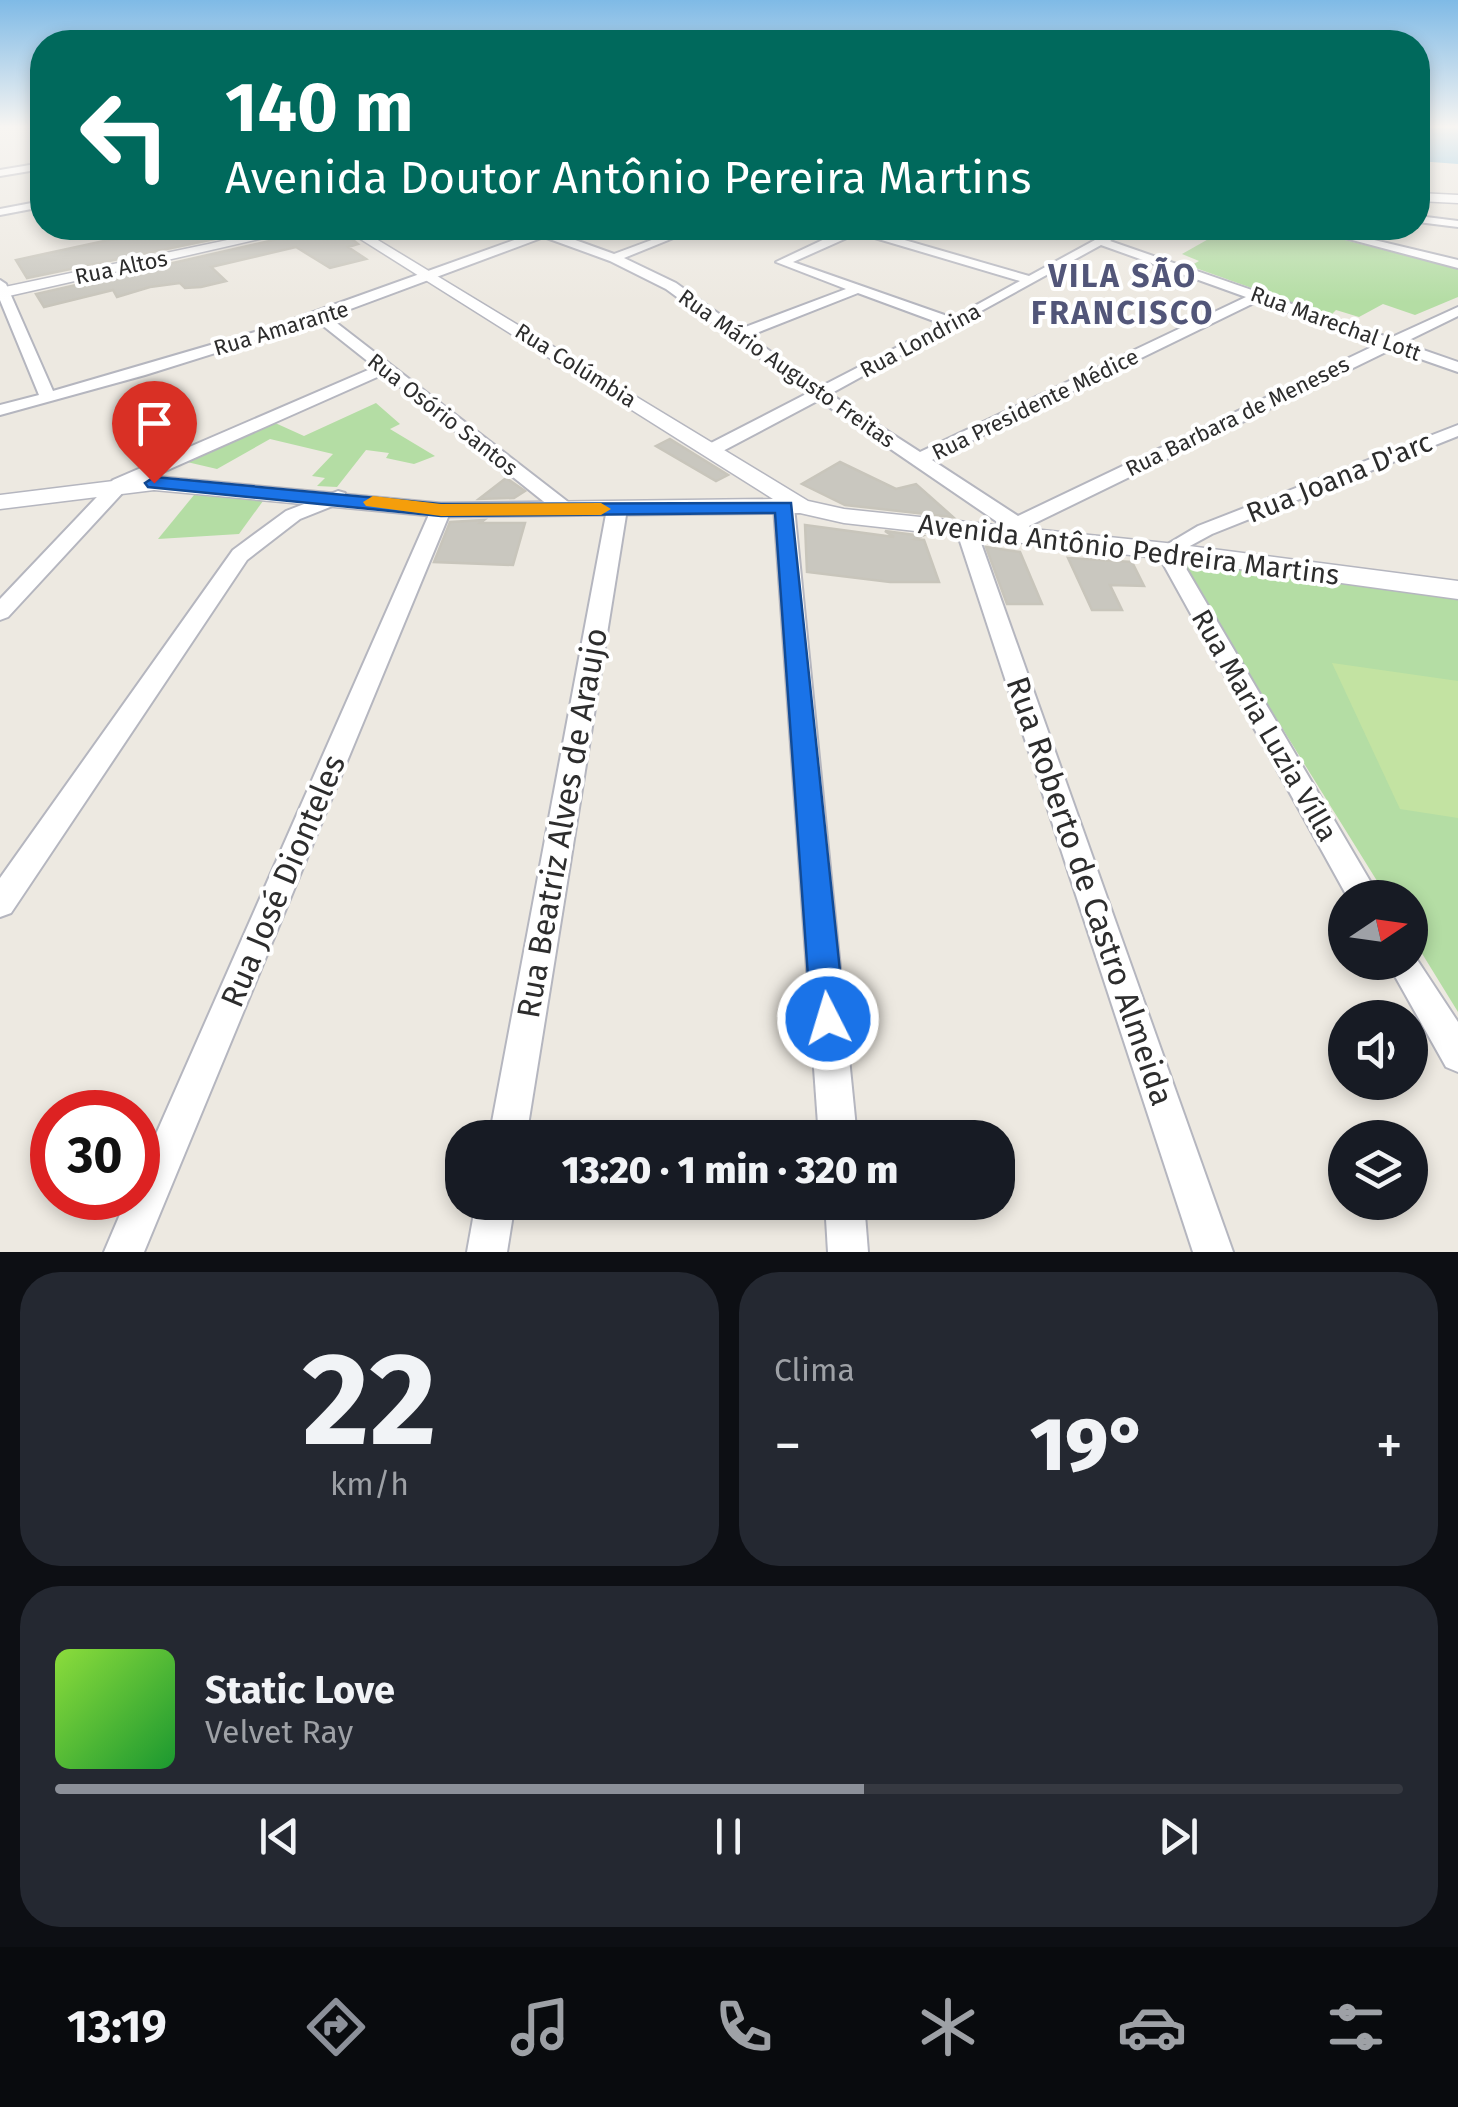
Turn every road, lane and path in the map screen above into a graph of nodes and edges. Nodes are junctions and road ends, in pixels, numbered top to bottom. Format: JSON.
{"nodes":[{"id":1,"x":1430,"y":197,"type":"edge"},
{"id":2,"x":1458,"y":198,"type":"edge"},
{"id":3,"x":30,"y":206,"type":"edge"},
{"id":4,"x":0,"y":212,"type":"edge"},
{"id":5,"x":1430,"y":221,"type":"edge"},
{"id":6,"x":1458,"y":224,"type":"edge"},
{"id":7,"x":243,"y":240,"type":"edge"},
{"id":8,"x":370,"y":240,"type":"edge"},
{"id":9,"x":520,"y":240,"type":"edge"},
{"id":10,"x":571,"y":240,"type":"edge"},
{"id":11,"x":661,"y":240,"type":"edge"},
{"id":12,"x":829,"y":240,"type":"edge"},
{"id":13,"x":895,"y":240,"type":"edge"},
{"id":14,"x":1361,"y":240,"type":"edge"},
{"id":15,"x":1100,"y":241,"type":"joint"},
{"id":16,"x":614,"y":258,"type":"junction"},
{"id":17,"x":1458,"y":264,"type":"edge"},
{"id":18,"x":435,"y":278,"type":"junction"},
{"id":19,"x":1030,"y":280,"type":"junction"},
{"id":20,"x":1,"y":290,"type":"edge"},
{"id":21,"x":858,"y":290,"type":"junction"},
{"id":22,"x":1260,"y":295,"type":"junction"},
{"id":23,"x":1458,"y":311,"type":"edge"},
{"id":24,"x":322,"y":318,"type":"junction"},
{"id":25,"x":954,"y":323,"type":"junction"},
{"id":26,"x":741,"y":334,"type":"junction"},
{"id":27,"x":1388,"y":342,"type":"junction"},
{"id":28,"x":1458,"y":367,"type":"edge"},
{"id":29,"x":384,"y":368,"type":"junction"},
{"id":30,"x":820,"y":394,"type":"junction"},
{"id":31,"x":48,"y":398,"type":"junction"},
{"id":32,"x":0,"y":410,"type":"edge"},
{"id":33,"x":1458,"y":430,"type":"edge"},
{"id":34,"x":713,"y":449,"type":"junction"},
{"id":35,"x":918,"y":460,"type":"junction"},
{"id":36,"x":120,"y":484,"type":"junction"},
{"id":37,"x":338,"y":498,"type":"junction"},
{"id":38,"x":0,"y":502,"type":"edge"},
{"id":39,"x":792,"y":507,"type":"junction"},
{"id":40,"x":565,"y":509,"type":"junction"},
{"id":41,"x":617,"y":509,"type":"junction"},
{"id":42,"x":441,"y":510,"type":"junction"},
{"id":43,"x":966,"y":529,"type":"junction"},
{"id":44,"x":1022,"y":531,"type":"junction"},
{"id":45,"x":1166,"y":551,"type":"junction"},
{"id":46,"x":1458,"y":590,"type":"edge"},
{"id":47,"x":0,"y":612,"type":"edge"},
{"id":48,"x":1355,"y":880,"type":"edge"},
{"id":49,"x":0,"y":903,"type":"edge"},
{"id":50,"x":1414,"y":980,"type":"edge"},
{"id":51,"x":1458,"y":1055,"type":"edge"},
{"id":52,"x":510,"y":1120,"type":"edge"},
{"id":53,"x":837,"y":1120,"type":"edge"},
{"id":54,"x":493,"y":1220,"type":"edge"},
{"id":55,"x":845,"y":1220,"type":"edge"},
{"id":56,"x":124,"y":1252,"type":"edge"},
{"id":57,"x":487,"y":1252,"type":"edge"},
{"id":58,"x":848,"y":1252,"type":"edge"},
{"id":59,"x":1213,"y":1252,"type":"edge"}],
"edges":[{"from":1,"to":2,"type":"street"},
{"from":3,"to":4,"type":"street"},
{"from":5,"to":6,"type":"street"},
{"from":7,"to":20,"type":"street","name":"Rua Altos"},
{"from":8,"to":18,"type":"street","name":"Rua Colúmbia"},
{"from":9,"to":18,"type":"street","name":"Rua Amarante"},
{"from":10,"to":16,"type":"street","name":"Rua Mário Augusto Freitas"},
{"from":11,"to":16,"type":"street"},
{"from":12,"to":21,"type":"street"},
{"from":13,"to":19,"type":"street"},
{"from":14,"to":17,"type":"street"},
{"from":15,"to":19,"type":"street","name":"Rua Londrina"},
{"from":15,"to":22,"type":"street","name":"Rua Marechal Lott"},
{"from":16,"to":26,"type":"street","name":"Rua Mário Augusto Freitas"},
{"from":18,"to":24,"type":"street","name":"Rua Amarante"},
{"from":18,"to":34,"type":"street","name":"Rua Colúmbia"},
{"from":19,"to":25,"type":"street","name":"Rua Londrina"},
{"from":20,"to":31,"type":"street"},
{"from":21,"to":25,"type":"street"},
{"from":21,"to":26,"type":"street"},
{"from":22,"to":27,"type":"street","name":"Rua Marechal Lott"},
{"from":22,"to":35,"type":"street","name":"Rua Presidente Médice"},
{"from":23,"to":27,"type":"street","name":"Rua Barbara de Meneses"},
{"from":24,"to":29,"type":"street","name":"Rua Osório Santos"},
{"from":24,"to":31,"type":"street","name":"Rua Amarante"},
{"from":25,"to":30,"type":"street","name":"Rua Londrina"},
{"from":26,"to":30,"type":"street","name":"Rua Mário Augusto Freitas"},
{"from":27,"to":28,"type":"street","name":"Rua Marechal Lott"},
{"from":27,"to":44,"type":"street","name":"Rua Barbara de Meneses"},
{"from":29,"to":36,"type":"street"},
{"from":29,"to":40,"type":"street","name":"Rua Osório Santos"},
{"from":30,"to":34,"type":"street","name":"Rua Londrina"},
{"from":30,"to":35,"type":"street","name":"Rua Mário Augusto Freitas"},
{"from":31,"to":32,"type":"street","name":"Rua Amarante"},
{"from":33,"to":45,"type":"street","name":"Rua Joana D'arc"},
{"from":34,"to":39,"type":"street","name":"Rua Colúmbia"},
{"from":35,"to":44,"type":"street","name":"Rua Mário Augusto Freitas"},
{"from":36,"to":37,"type":"street"},
{"from":36,"to":38,"type":"street"},
{"from":36,"to":47,"type":"street"},
{"from":37,"to":42,"type":"street"},
{"from":37,"to":49,"type":"street"},
{"from":39,"to":41,"type":"street"},
{"from":39,"to":43,"type":"street","name":"Avenida Antônio Pedreira Martins"},
{"from":39,"to":53,"type":"street"},
{"from":40,"to":41,"type":"street"},
{"from":40,"to":42,"type":"street"},
{"from":41,"to":52,"type":"street","name":"Rua Beatriz Alves de Araujo"},
{"from":42,"to":56,"type":"street","name":"Rua José Dionteles"},
{"from":43,"to":44,"type":"street","name":"Avenida Antônio Pedreira Martins"},
{"from":43,"to":59,"type":"street","name":"Rua Roberto de Castro Almeida"},
{"from":44,"to":45,"type":"street","name":"Avenida Antônio Pedreira Martins"},
{"from":45,"to":46,"type":"street","name":"Avenida Antônio Pedreira Martins"},
{"from":45,"to":48,"type":"street","name":"Rua Maria Luzia Vílla"},
{"from":50,"to":51,"type":"street"},
{"from":54,"to":57,"type":"street"},
{"from":55,"to":58,"type":"street"}]}
